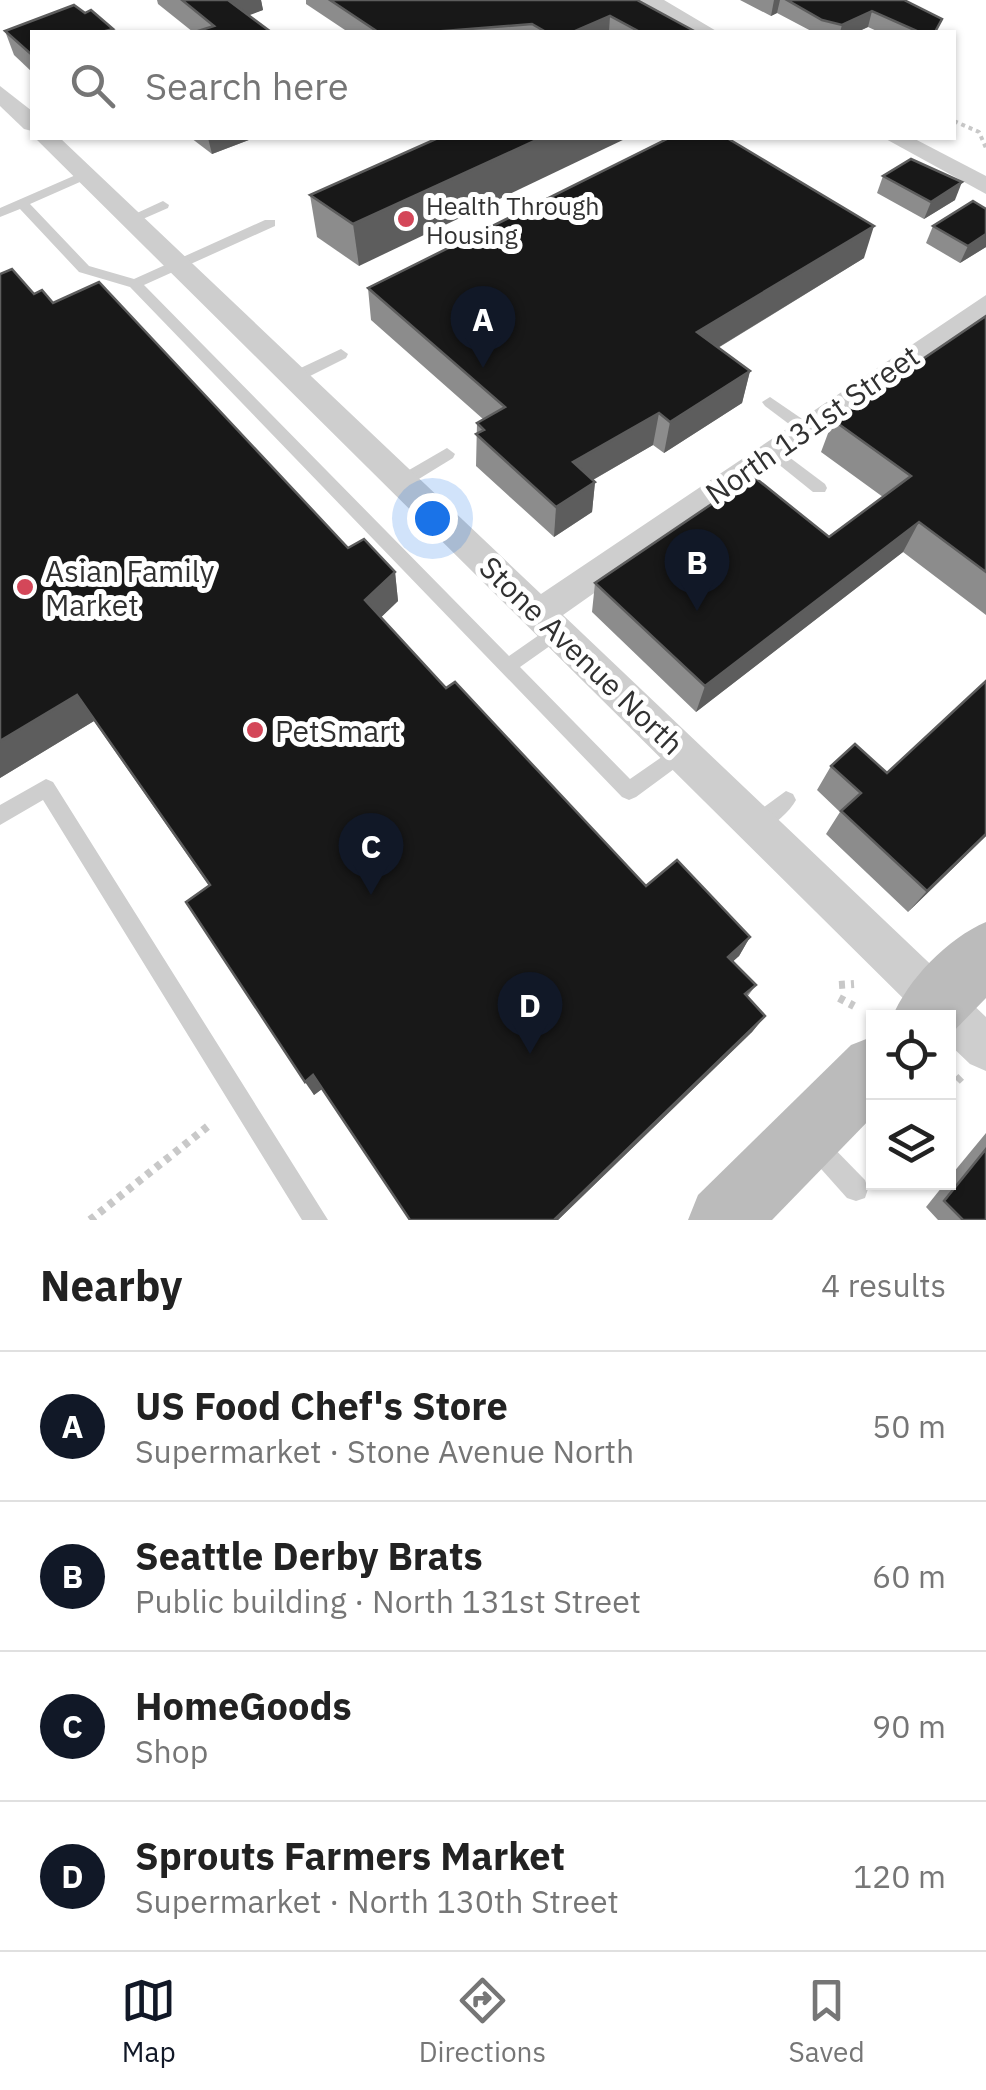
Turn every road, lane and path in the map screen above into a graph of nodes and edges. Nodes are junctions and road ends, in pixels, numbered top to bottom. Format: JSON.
{"nodes":[{"id":1,"x":648,"y":0,"type":"edge"},
{"id":2,"x":702,"y":30,"type":"edge"},
{"id":3,"x":0,"y":92,"type":"edge"},
{"id":4,"x":30,"y":118,"type":"edge"},
{"id":5,"x":956,"y":123,"type":"edge"},
{"id":6,"x":986,"y":128,"type":"edge"},
{"id":7,"x":979,"y":132,"type":"junction"},
{"id":8,"x":52,"y":140,"type":"edge"},
{"id":9,"x":900,"y":140,"type":"edge"},
{"id":10,"x":986,"y":148,"type":"edge"},
{"id":11,"x":86,"y":175,"type":"junction"},
{"id":12,"x":986,"y":186,"type":"edge"},
{"id":13,"x":23,"y":204,"type":"junction"},
{"id":14,"x":0,"y":213,"type":"edge"},
{"id":15,"x":270,"y":224,"type":"dead end"},
{"id":16,"x":178,"y":265,"type":"junction"},
{"id":17,"x":136,"y":284,"type":"junction"},
{"id":18,"x":986,"y":304,"type":"edge"},
{"id":19,"x":341,"y":354,"type":"dead end"},
{"id":20,"x":295,"y":377,"type":"junction"},
{"id":21,"x":770,"y":402,"type":"dead end"},
{"id":22,"x":806,"y":429,"type":"junction"},
{"id":23,"x":773,"y":452,"type":"junction"},
{"id":24,"x":447,"y":454,"type":"dead end"},
{"id":25,"x":403,"y":482,"type":"junction"},
{"id":26,"x":819,"y":488,"type":"dead end"},
{"id":27,"x":549,"y":622,"type":"junction"},
{"id":28,"x":508,"y":666,"type":"junction"},
{"id":29,"x":682,"y":752,"type":"junction"},
{"id":30,"x":786,"y":800,"type":"dead end"},
{"id":31,"x":0,"y":816,"type":"edge"},
{"id":32,"x":756,"y":825,"type":"junction"},
{"id":33,"x":986,"y":953,"type":"edge"},
{"id":34,"x":854,"y":984,"type":"dead end"},
{"id":35,"x":838,"y":985,"type":"dead end"},
{"id":36,"x":839,"y":998,"type":"dead end"},
{"id":37,"x":854,"y":1006,"type":"dead end"},
{"id":38,"x":931,"y":1010,"type":"edge"},
{"id":39,"x":956,"y":1027,"type":"edge"},
{"id":40,"x":986,"y":1048,"type":"edge"},
{"id":41,"x":964,"y":1075,"type":"dead end"},
{"id":42,"x":866,"y":1076,"type":"edge"},
{"id":43,"x":956,"y":1082,"type":"edge"},
{"id":44,"x":212,"y":1123,"type":"dead end"},
{"id":45,"x":807,"y":1136,"type":"junction"},
{"id":46,"x":856,"y":1189,"type":"dead end"},
{"id":47,"x":90,"y":1220,"type":"edge"},
{"id":48,"x":316,"y":1220,"type":"edge"},
{"id":49,"x":723,"y":1220,"type":"edge"}],
"edges":[{"from":1,"to":2,"type":"street"},
{"from":3,"to":4,"type":"street","name":"Stone Avenue North"},
{"from":5,"to":7,"type":"path"},
{"from":6,"to":7,"type":"path"},
{"from":7,"to":10,"type":"path"},
{"from":8,"to":11,"type":"street","name":"Stone Avenue North"},
{"from":9,"to":12,"type":"street"},
{"from":11,"to":13,"type":"lane"},
{"from":11,"to":16,"type":"street","name":"Stone Avenue North"},
{"from":13,"to":14,"type":"lane"},
{"from":13,"to":17,"type":"lane"},
{"from":15,"to":16,"type":"lane"},
{"from":16,"to":17,"type":"lane"},
{"from":16,"to":20,"type":"street","name":"Stone Avenue North"},
{"from":17,"to":28,"type":"lane"},
{"from":18,"to":22,"type":"street","name":"North 131st Street"},
{"from":19,"to":20,"type":"lane"},
{"from":20,"to":25,"type":"street","name":"Stone Avenue North"},
{"from":21,"to":22,"type":"lane"},
{"from":22,"to":23,"type":"street","name":"North 131st Street"},
{"from":23,"to":26,"type":"lane"},
{"from":23,"to":27,"type":"street","name":"North 131st Street"},
{"from":24,"to":25,"type":"lane"},
{"from":25,"to":27,"type":"street","name":"Stone Avenue North"},
{"from":27,"to":28,"type":"lane"},
{"from":27,"to":29,"type":"street","name":"Stone Avenue North"},
{"from":28,"to":29,"type":"lane"},
{"from":29,"to":32,"type":"street","name":"Stone Avenue North"},
{"from":30,"to":32,"type":"lane"},
{"from":31,"to":48,"type":"lane"},
{"from":32,"to":38,"type":"street","name":"Stone Avenue North"},
{"from":33,"to":38,"type":"main road"},
{"from":34,"to":35,"type":"path"},
{"from":36,"to":37,"type":"path"},
{"from":39,"to":40,"type":"street","name":"Stone Avenue North"},
{"from":41,"to":43,"type":"path"},
{"from":42,"to":45,"type":"main road"},
{"from":44,"to":47,"type":"path"},
{"from":45,"to":46,"type":"lane"},
{"from":45,"to":49,"type":"main road"}]}
